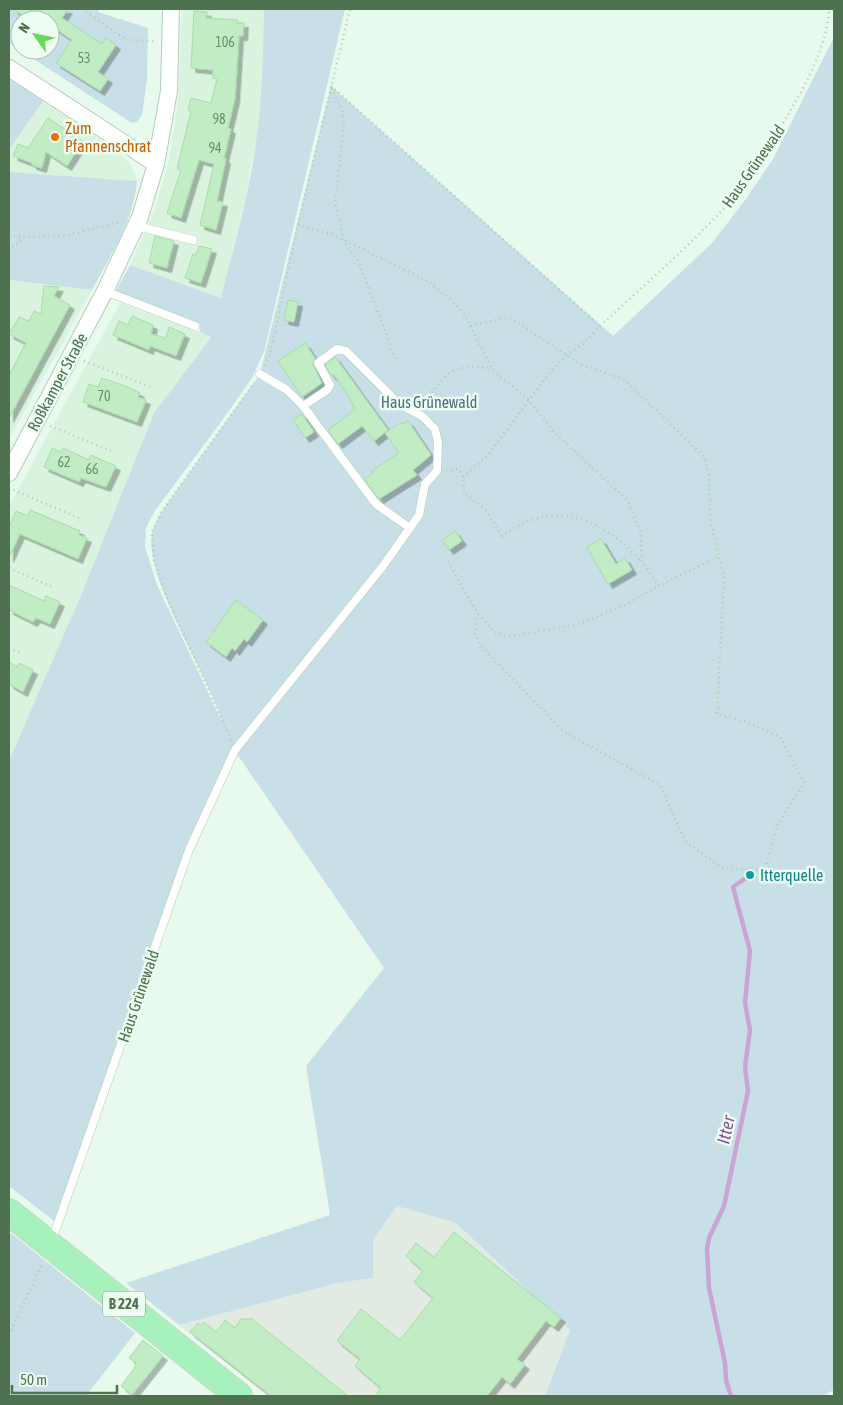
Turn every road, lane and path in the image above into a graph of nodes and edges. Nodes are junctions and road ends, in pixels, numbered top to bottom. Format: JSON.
{"nodes":[{"id":1,"x":84,"y":9,"type":"edge"},
{"id":2,"x":171,"y":9,"type":"edge"},
{"id":3,"x":350,"y":9,"type":"edge"},
{"id":4,"x":829,"y":9,"type":"edge"},
{"id":5,"x":170,"y":42,"type":"junction"},
{"id":6,"x":9,"y":68,"type":"edge"},
{"id":7,"x":331,"y":86,"type":"junction"},
{"id":8,"x":156,"y":164,"type":"junction"},
{"id":9,"x":138,"y":222,"type":"junction"},
{"id":10,"x":298,"y":225,"type":"junction"},
{"id":11,"x":9,"y":236,"type":"edge"},
{"id":12,"x":24,"y":237,"type":"junction"},
{"id":13,"x":193,"y":240,"type":"dead end"},
{"id":14,"x":344,"y":242,"type":"junction"},
{"id":15,"x":9,"y":251,"type":"edge"},
{"id":16,"x":105,"y":291,"type":"junction"},
{"id":17,"x":195,"y":326,"type":"dead end"},
{"id":18,"x":470,"y":326,"type":"junction"},
{"id":19,"x":600,"y":326,"type":"junction"},
{"id":20,"x":72,"y":356,"type":"junction"},
{"id":21,"x":566,"y":356,"type":"junction"},
{"id":22,"x":396,"y":360,"type":"dead end"},
{"id":23,"x":492,"y":369,"type":"junction"},
{"id":24,"x":260,"y":374,"type":"junction"},
{"id":25,"x":151,"y":387,"type":"dead end"},
{"id":26,"x":528,"y":401,"type":"junction"},
{"id":27,"x":399,"y":404,"type":"junction"},
{"id":28,"x":303,"y":406,"type":"junction"},
{"id":29,"x":37,"y":421,"type":"junction"},
{"id":30,"x":111,"y":451,"type":"dead end"},
{"id":31,"x":458,"y":469,"type":"dead end"},
{"id":32,"x":9,"y":473,"type":"edge"},
{"id":33,"x":463,"y":477,"type":"junction"},
{"id":34,"x":9,"y":488,"type":"edge"},
{"id":35,"x":81,"y":519,"type":"dead end"},
{"id":36,"x":410,"y":528,"type":"junction"},
{"id":37,"x":719,"y":556,"type":"junction"},
{"id":38,"x":448,"y":562,"type":"dead end"},
{"id":39,"x":642,"y":562,"type":"junction"},
{"id":40,"x":9,"y":568,"type":"edge"},
{"id":41,"x":659,"y":586,"type":"junction"},
{"id":42,"x":52,"y":587,"type":"dead end"},
{"id":43,"x":478,"y":614,"type":"junction"},
{"id":44,"x":9,"y":648,"type":"edge"},
{"id":45,"x":22,"y":654,"type":"dead end"},
{"id":46,"x":235,"y":750,"type":"junction"},
{"id":47,"x":9,"y":1212,"type":"edge"},
{"id":48,"x":51,"y":1245,"type":"junction"},
{"id":49,"x":9,"y":1335,"type":"edge"},
{"id":50,"x":239,"y":1396,"type":"edge"}],
"edges":[{"from":1,"to":5,"type":"path"},
{"from":2,"to":5,"type":"street","name":"Roßkamper Straße"},
{"from":3,"to":7,"type":"path"},
{"from":4,"to":19,"type":"path","name":"Haus Grünewald"},
{"from":5,"to":8,"type":"street","name":"Roßkamper Straße"},
{"from":6,"to":8,"type":"street"},
{"from":7,"to":10,"type":"path"},
{"from":7,"to":14,"type":"path"},
{"from":7,"to":19,"type":"path"},
{"from":8,"to":9,"type":"street","name":"Roßkamper Straße"},
{"from":9,"to":12,"type":"path"},
{"from":9,"to":13,"type":"lane"},
{"from":9,"to":16,"type":"street","name":"Roßkamper Straße"},
{"from":10,"to":14,"type":"path"},
{"from":10,"to":24,"type":"path"},
{"from":11,"to":12,"type":"path"},
{"from":12,"to":15,"type":"path"},
{"from":14,"to":18,"type":"path"},
{"from":14,"to":22,"type":"path"},
{"from":16,"to":17,"type":"lane"},
{"from":16,"to":20,"type":"street","name":"Roßkamper Straße"},
{"from":18,"to":21,"type":"path"},
{"from":18,"to":23,"type":"path"},
{"from":19,"to":21,"type":"path","name":"Haus Grünewald"},
{"from":20,"to":25,"type":"path"},
{"from":20,"to":29,"type":"street","name":"Roßkamper Straße"},
{"from":21,"to":26,"type":"path","name":"Haus Grünewald"},
{"from":21,"to":37,"type":"path"},
{"from":23,"to":26,"type":"path"},
{"from":23,"to":27,"type":"path"},
{"from":24,"to":28,"type":"lane"},
{"from":24,"to":46,"type":"path"},
{"from":26,"to":33,"type":"path","name":"Haus Grünewald"},
{"from":26,"to":39,"type":"path"},
{"from":27,"to":28,"type":"lane"},
{"from":27,"to":36,"type":"lane","name":"Haus Grünewald"},
{"from":28,"to":36,"type":"lane"},
{"from":29,"to":30,"type":"path"},
{"from":29,"to":32,"type":"street","name":"Roßkamper Straße"},
{"from":31,"to":33,"type":"path"},
{"from":33,"to":39,"type":"path"},
{"from":34,"to":35,"type":"path"},
{"from":36,"to":46,"type":"lane","name":"Haus Grünewald"},
{"from":37,"to":41,"type":"path"},
{"from":37,"to":43,"type":"path"},
{"from":38,"to":43,"type":"path"},
{"from":39,"to":41,"type":"path"},
{"from":40,"to":42,"type":"path"},
{"from":41,"to":43,"type":"path"},
{"from":44,"to":45,"type":"path"},
{"from":46,"to":48,"type":"lane","name":"Haus Grünewald"},
{"from":47,"to":48,"type":"main road","number":"B 224"},
{"from":48,"to":49,"type":"path"},
{"from":48,"to":50,"type":"main road","number":"B 224"}]}
